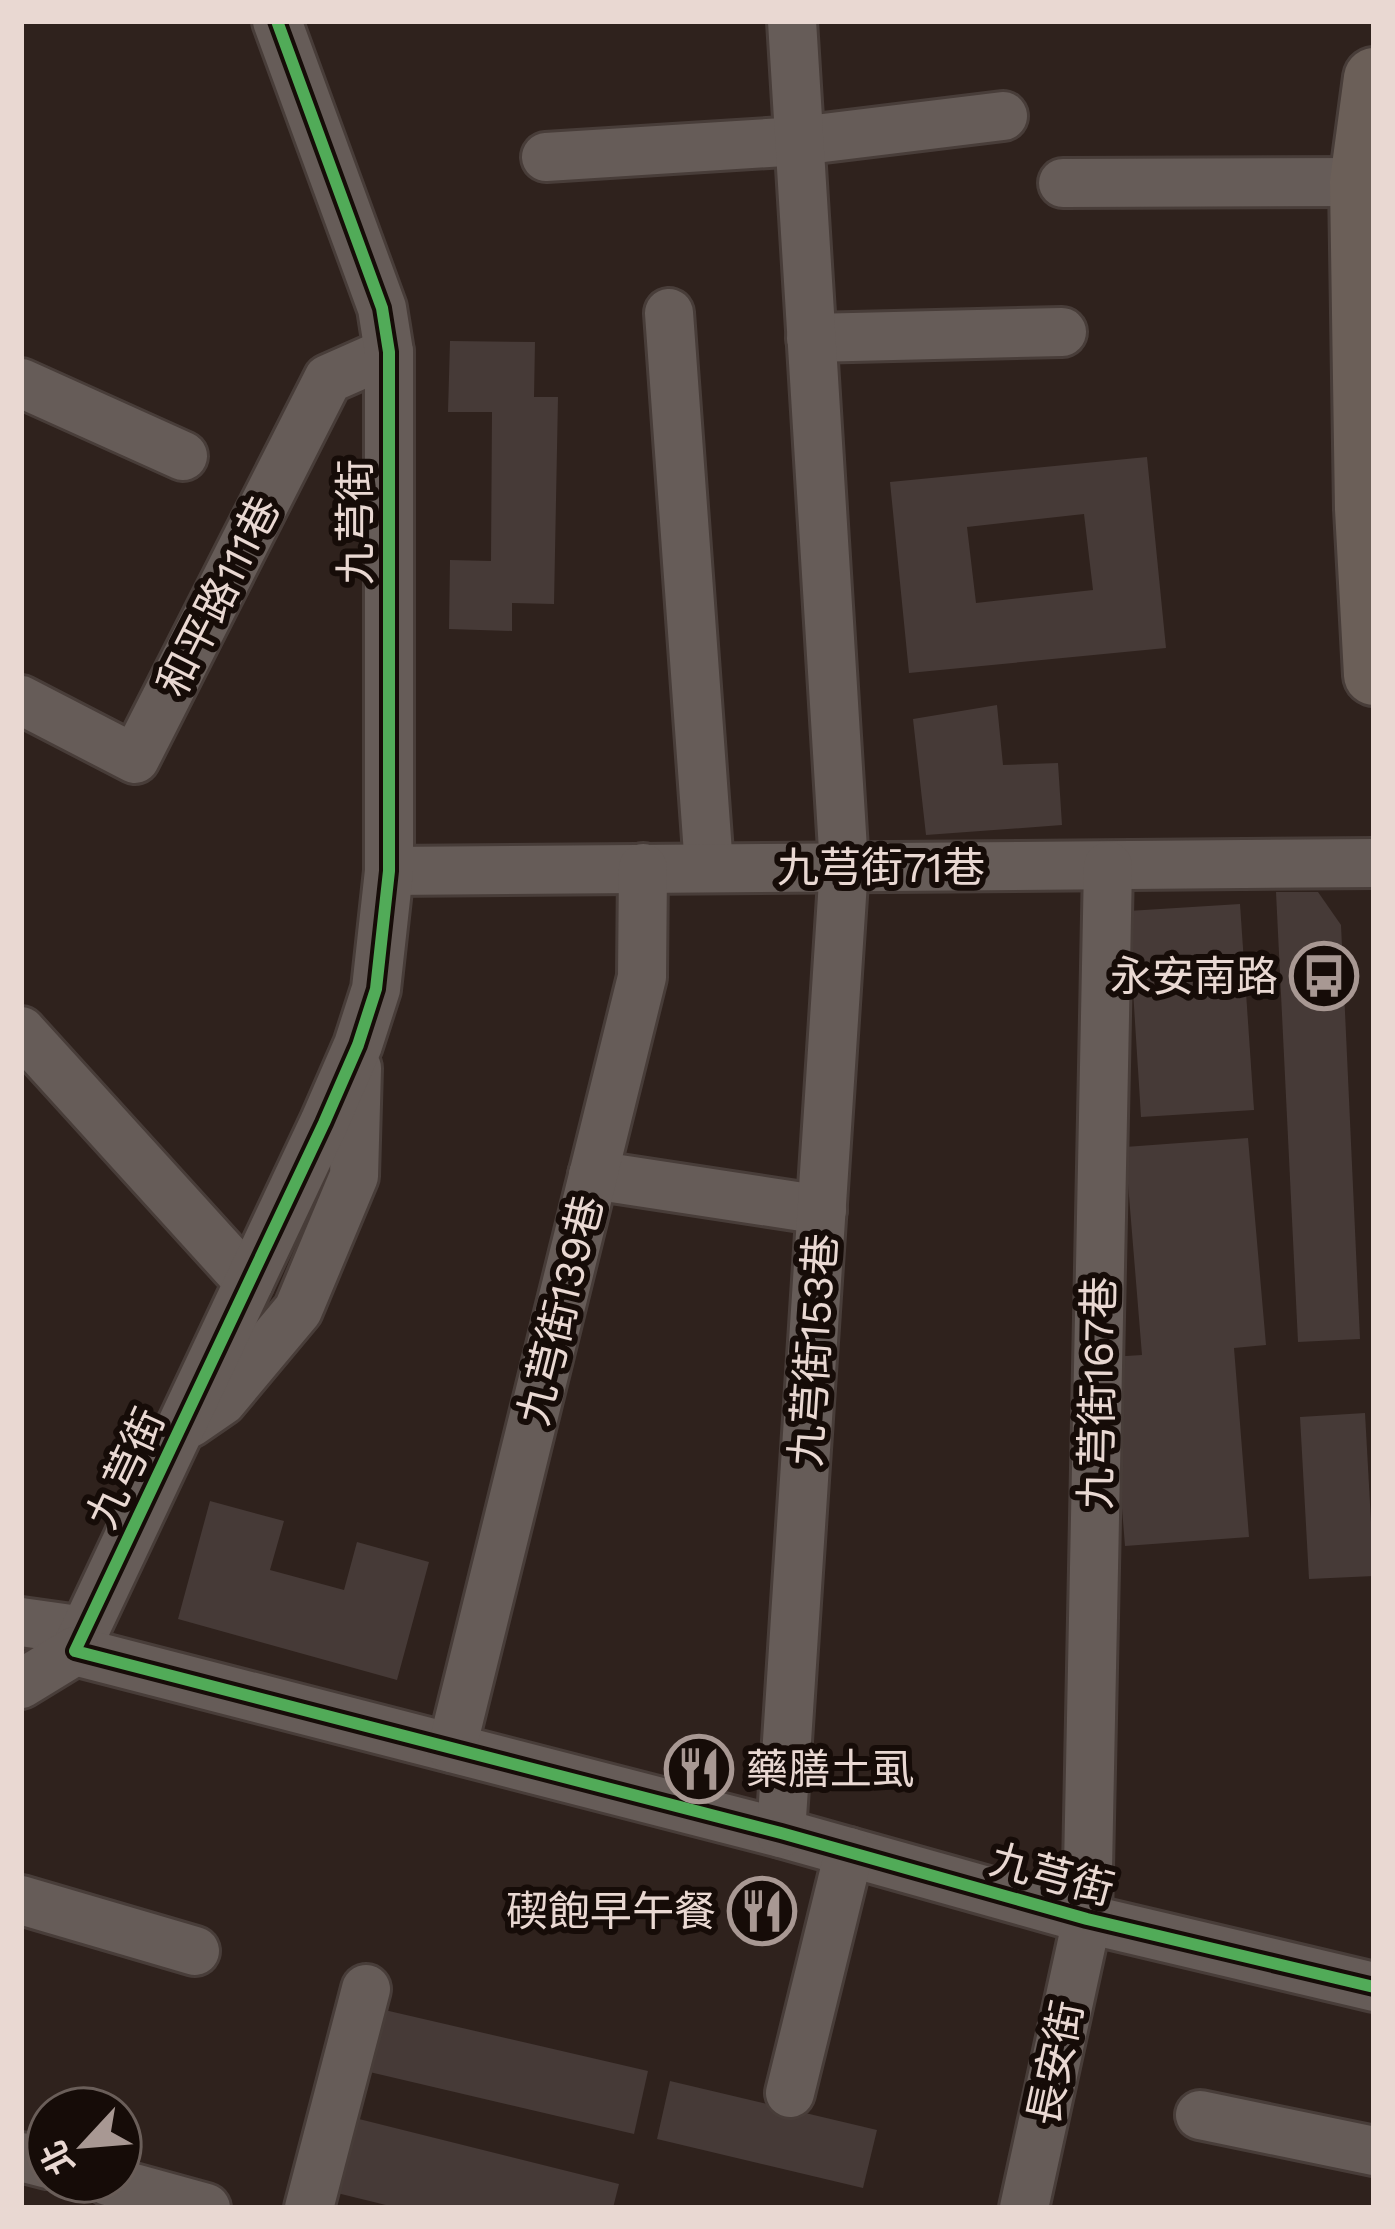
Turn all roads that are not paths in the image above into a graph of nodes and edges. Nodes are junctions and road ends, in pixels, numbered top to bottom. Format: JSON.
{"nodes":[{"id":1,"x":277,"y":21,"type":"edge"},
{"id":2,"x":792,"y":21,"type":"edge"},
{"id":3,"x":1374,"y":78,"type":"edge"},
{"id":4,"x":1003,"y":116,"type":"dead end"},
{"id":5,"x":799,"y":141,"type":"junction"},
{"id":6,"x":546,"y":158,"type":"dead end"},
{"id":7,"x":1360,"y":182,"type":"junction"},
{"id":8,"x":1063,"y":183,"type":"dead end"},
{"id":9,"x":669,"y":313,"type":"dead end"},
{"id":10,"x":1062,"y":332,"type":"dead end"},
{"id":11,"x":811,"y":338,"type":"junction"},
{"id":12,"x":389,"y":352,"type":"junction"},
{"id":13,"x":21,"y":383,"type":"edge"},
{"id":14,"x":183,"y":456,"type":"dead end"},
{"id":15,"x":1374,"y":675,"type":"edge"},
{"id":16,"x":21,"y":700,"type":"edge"},
{"id":17,"x":1374,"y":863,"type":"edge"},
{"id":18,"x":844,"y":866,"type":"junction"},
{"id":19,"x":1108,"y":866,"type":"junction"},
{"id":20,"x":709,"y":867,"type":"junction"},
{"id":21,"x":643,"y":868,"type":"junction"},
{"id":22,"x":389,"y":871,"type":"junction"},
{"id":23,"x":21,"y":1031,"type":"edge"},
{"id":24,"x":358,"y":1046,"type":"junction"},
{"id":25,"x":593,"y":1175,"type":"junction"},
{"id":26,"x":822,"y":1210,"type":"junction"},
{"id":27,"x":249,"y":1282,"type":"junction"},
{"id":28,"x":180,"y":1429,"type":"junction"},
{"id":29,"x":21,"y":1622,"type":"edge"},
{"id":30,"x":80,"y":1641,"type":"junction"},
{"id":31,"x":21,"y":1684,"type":"edge"},
{"id":32,"x":452,"y":1748,"type":"junction"},
{"id":33,"x":781,"y":1833,"type":"junction"},
{"id":34,"x":849,"y":1852,"type":"junction"},
{"id":35,"x":21,"y":1900,"type":"edge"},
{"id":36,"x":1087,"y":1919,"type":"junction"},
{"id":37,"x":195,"y":1951,"type":"dead end"},
{"id":38,"x":1374,"y":1988,"type":"edge"},
{"id":39,"x":366,"y":1989,"type":"dead end"},
{"id":40,"x":790,"y":2093,"type":"dead end"},
{"id":41,"x":1201,"y":2114,"type":"dead end"},
{"id":42,"x":1374,"y":2151,"type":"edge"},
{"id":43,"x":144,"y":2191,"type":"edge"},
{"id":44,"x":206,"y":2208,"type":"edge"},
{"id":45,"x":308,"y":2208,"type":"edge"},
{"id":46,"x":1024,"y":2208,"type":"edge"}],
"edges":[{"from":1,"to":12,"type":"street","name":"九芎街"},
{"from":2,"to":5,"type":"street","name":"九芎街153巷"},
{"from":3,"to":7,"type":"main road"},
{"from":4,"to":5,"type":"street"},
{"from":5,"to":6,"type":"street"},
{"from":5,"to":11,"type":"street","name":"九芎街153巷"},
{"from":7,"to":8,"type":"street"},
{"from":7,"to":15,"type":"main road"},
{"from":9,"to":20,"type":"street"},
{"from":10,"to":11,"type":"street"},
{"from":11,"to":18,"type":"street","name":"九芎街153巷"},
{"from":12,"to":16,"type":"street","name":"和平路111巷"},
{"from":12,"to":22,"type":"street","name":"九芎街"},
{"from":13,"to":14,"type":"street"},
{"from":17,"to":19,"type":"street","name":"九芎街71巷"},
{"from":18,"to":19,"type":"street","name":"九芎街71巷"},
{"from":18,"to":20,"type":"street","name":"九芎街71巷"},
{"from":18,"to":26,"type":"street","name":"九芎街153巷"},
{"from":19,"to":36,"type":"street","name":"九芎街167巷"},
{"from":20,"to":21,"type":"street","name":"九芎街71巷"},
{"from":21,"to":22,"type":"street","name":"九芎街71巷"},
{"from":21,"to":25,"type":"street","name":"九芎街139巷"},
{"from":22,"to":24,"type":"street","name":"九芎街"},
{"from":23,"to":27,"type":"street"},
{"from":24,"to":27,"type":"street","name":"九芎街"},
{"from":24,"to":28,"type":"street","name":"九芎街"},
{"from":25,"to":26,"type":"street"},
{"from":25,"to":32,"type":"street","name":"九芎街139巷"},
{"from":26,"to":33,"type":"street","name":"九芎街153巷"},
{"from":27,"to":28,"type":"street","name":"九芎街"},
{"from":28,"to":30,"type":"street","name":"九芎街"},
{"from":29,"to":30,"type":"street"},
{"from":30,"to":31,"type":"street"},
{"from":30,"to":32,"type":"street","name":"九芎街"},
{"from":32,"to":33,"type":"street","name":"九芎街"},
{"from":33,"to":34,"type":"street","name":"九芎街"},
{"from":34,"to":36,"type":"street","name":"九芎街"},
{"from":34,"to":40,"type":"street"},
{"from":35,"to":37,"type":"street"},
{"from":36,"to":38,"type":"street","name":"九芎街"},
{"from":36,"to":46,"type":"street","name":"長安街"},
{"from":39,"to":45,"type":"street"},
{"from":41,"to":42,"type":"street"},
{"from":43,"to":44,"type":"street"}]}
